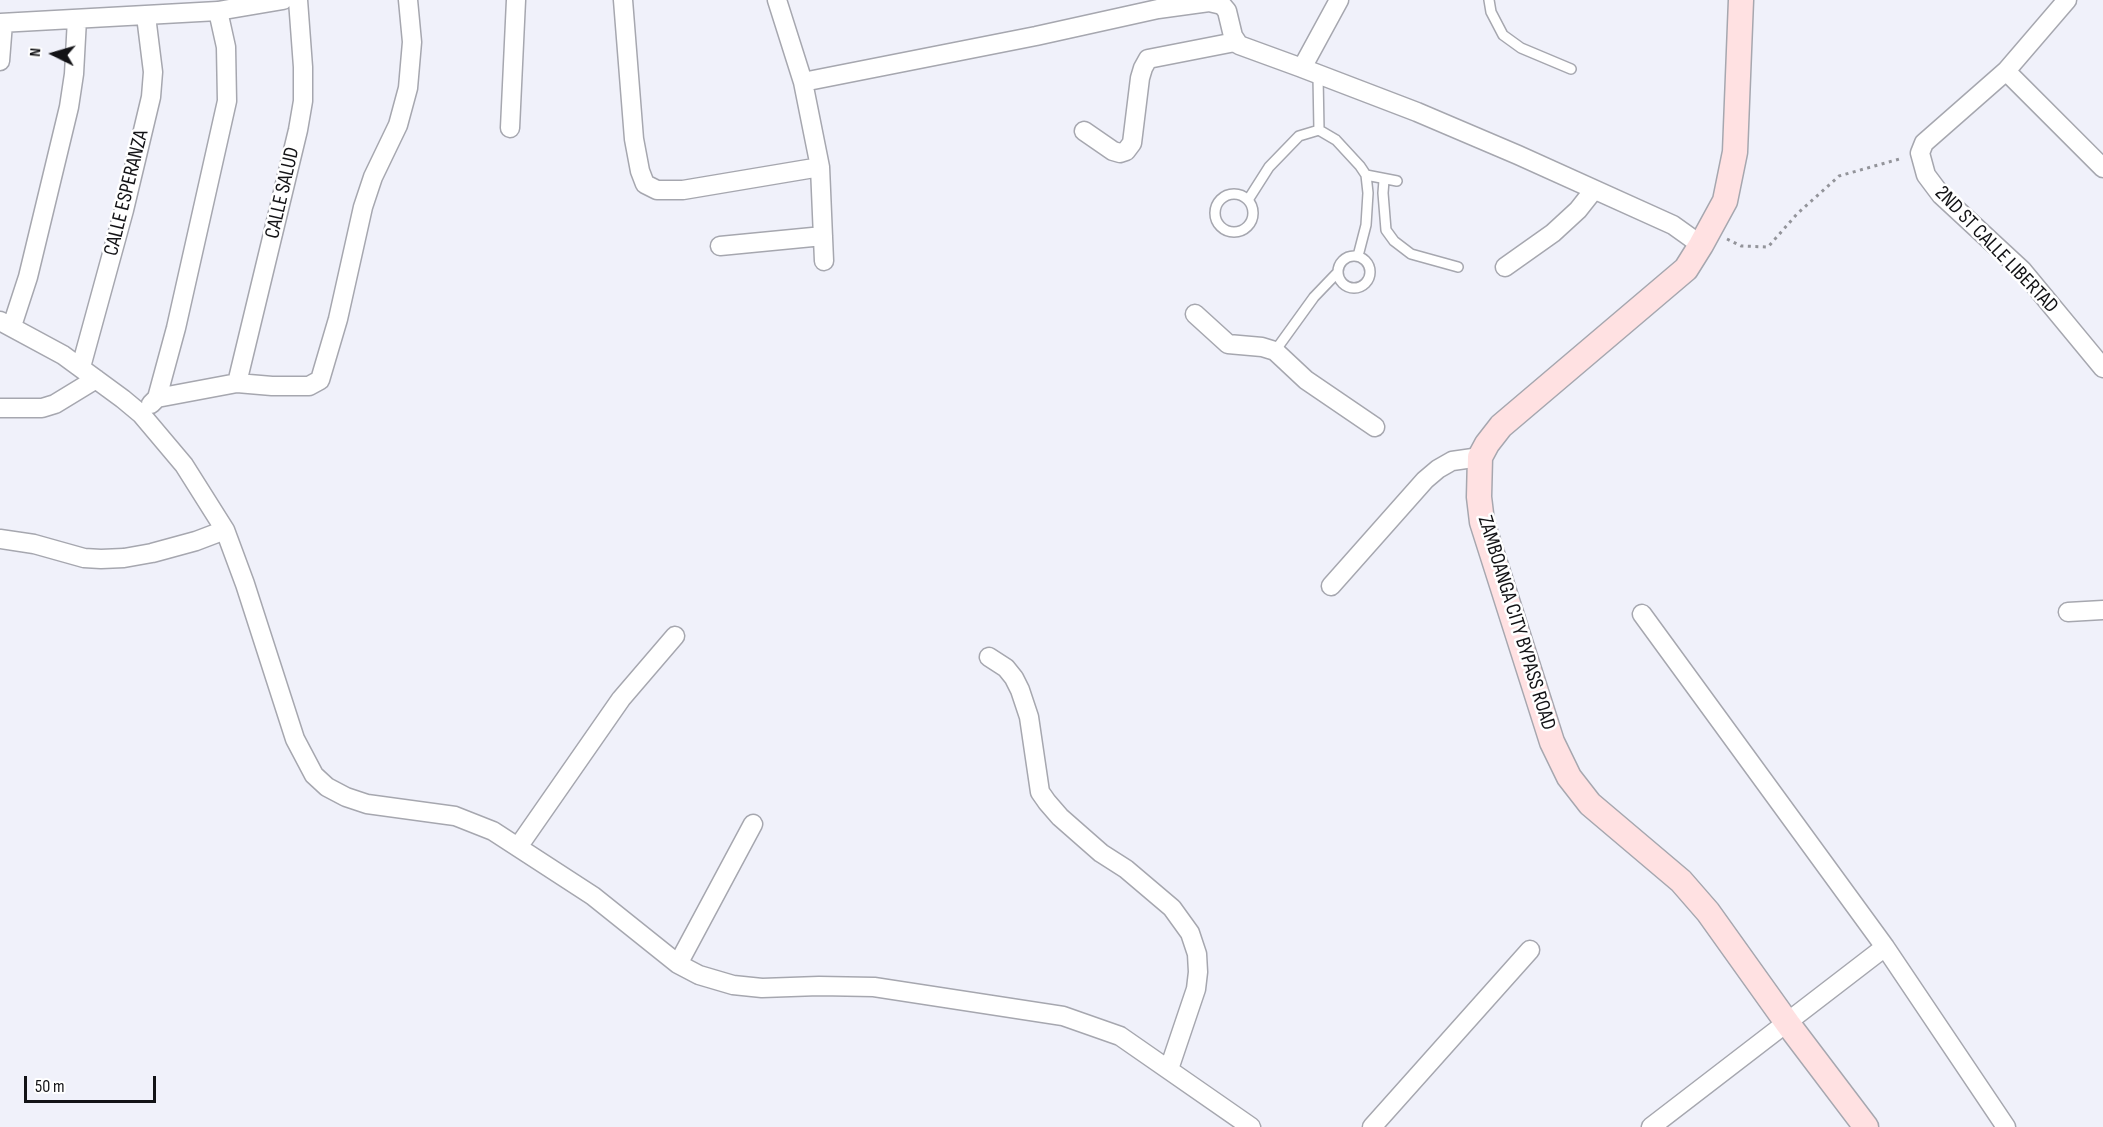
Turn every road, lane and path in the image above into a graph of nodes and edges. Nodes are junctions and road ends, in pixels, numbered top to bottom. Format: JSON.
{"nodes":[{"id":1,"x":283,"y":0,"type":"edge"},
{"id":2,"x":298,"y":0,"type":"edge"},
{"id":3,"x":408,"y":0,"type":"edge"},
{"id":4,"x":516,"y":0,"type":"edge"},
{"id":5,"x":623,"y":0,"type":"edge"},
{"id":6,"x":777,"y":0,"type":"edge"},
{"id":7,"x":1489,"y":0,"type":"edge"},
{"id":8,"x":1741,"y":0,"type":"edge"},
{"id":9,"x":2067,"y":0,"type":"edge"},
{"id":10,"x":1336,"y":1,"type":"edge"},
{"id":11,"x":218,"y":11,"type":"junction"},
{"id":12,"x":146,"y":16,"type":"junction"},
{"id":13,"x":77,"y":19,"type":"junction"},
{"id":14,"x":2,"y":23,"type":"edge"},
{"id":15,"x":1235,"y":42,"type":"junction"},
{"id":16,"x":0,"y":61,"type":"edge"},
{"id":17,"x":1571,"y":69,"type":"dead end"},
{"id":18,"x":2006,"y":71,"type":"junction"},
{"id":19,"x":1310,"y":72,"type":"junction"},
{"id":20,"x":803,"y":82,"type":"junction"},
{"id":21,"x":510,"y":128,"type":"dead end"},
{"id":22,"x":1319,"y":129,"type":"junction"},
{"id":23,"x":1084,"y":131,"type":"dead end"},
{"id":24,"x":1920,"y":153,"type":"junction"},
{"id":25,"x":820,"y":167,"type":"junction"},
{"id":26,"x":2103,"y":168,"type":"edge"},
{"id":27,"x":1366,"y":175,"type":"junction"},
{"id":28,"x":1384,"y":180,"type":"junction"},
{"id":29,"x":1397,"y":181,"type":"dead end"},
{"id":30,"x":1593,"y":191,"type":"junction"},
{"id":31,"x":1248,"y":200,"type":"junction"},
{"id":32,"x":823,"y":236,"type":"junction"},
{"id":33,"x":1706,"y":237,"type":"junction"},
{"id":34,"x":720,"y":246,"type":"dead end"},
{"id":35,"x":1358,"y":256,"type":"junction"},
{"id":36,"x":824,"y":261,"type":"dead end"},
{"id":37,"x":1458,"y":267,"type":"dead end"},
{"id":38,"x":1505,"y":267,"type":"dead end"},
{"id":39,"x":1338,"y":272,"type":"junction"},
{"id":40,"x":1195,"y":315,"type":"dead end"},
{"id":41,"x":6,"y":323,"type":"edge"},
{"id":42,"x":1275,"y":351,"type":"junction"},
{"id":43,"x":81,"y":367,"type":"junction"},
{"id":44,"x":2103,"y":368,"type":"edge"},
{"id":45,"x":96,"y":379,"type":"junction"},
{"id":46,"x":237,"y":383,"type":"junction"},
{"id":47,"x":157,"y":398,"type":"junction"},
{"id":48,"x":0,"y":408,"type":"edge"},
{"id":49,"x":141,"y":414,"type":"junction"},
{"id":50,"x":1375,"y":427,"type":"dead end"},
{"id":51,"x":1480,"y":458,"type":"junction"},
{"id":52,"x":225,"y":530,"type":"junction"},
{"id":53,"x":1,"y":539,"type":"edge"},
{"id":54,"x":1331,"y":586,"type":"dead end"},
{"id":55,"x":2103,"y":610,"type":"edge"},
{"id":56,"x":2068,"y":612,"type":"dead end"},
{"id":57,"x":1642,"y":614,"type":"dead end"},
{"id":58,"x":675,"y":636,"type":"dead end"},
{"id":59,"x":989,"y":657,"type":"dead end"},
{"id":60,"x":753,"y":824,"type":"dead end"},
{"id":61,"x":518,"y":847,"type":"junction"},
{"id":62,"x":1885,"y":947,"type":"junction"},
{"id":63,"x":1530,"y":950,"type":"dead end"},
{"id":64,"x":678,"y":964,"type":"junction"},
{"id":65,"x":1788,"y":1024,"type":"junction"},
{"id":66,"x":1169,"y":1069,"type":"junction"},
{"id":67,"x":1251,"y":1127,"type":"edge"},
{"id":68,"x":1372,"y":1127,"type":"edge"},
{"id":69,"x":1651,"y":1127,"type":"edge"},
{"id":70,"x":1866,"y":1127,"type":"edge"},
{"id":71,"x":2006,"y":1127,"type":"edge"}],
"edges":[{"from":1,"to":11,"type":"street"},
{"from":2,"to":46,"type":"street","name":"CALLE SALUD"},
{"from":3,"to":46,"type":"street"},
{"from":4,"to":21,"type":"street"},
{"from":5,"to":25,"type":"street"},
{"from":6,"to":20,"type":"street"},
{"from":7,"to":17,"type":"lane"},
{"from":8,"to":33,"type":"main road"},
{"from":9,"to":18,"type":"street"},
{"from":10,"to":19,"type":"street"},
{"from":11,"to":12,"type":"street"},
{"from":11,"to":47,"type":"street"},
{"from":12,"to":13,"type":"street"},
{"from":12,"to":43,"type":"street","name":"CALLE ESPERANZA"},
{"from":13,"to":14,"type":"street"},
{"from":13,"to":41,"type":"street"},
{"from":14,"to":16,"type":"street"},
{"from":15,"to":19,"type":"street"},
{"from":15,"to":20,"type":"street"},
{"from":15,"to":23,"type":"street"},
{"from":18,"to":24,"type":"street"},
{"from":18,"to":26,"type":"street"},
{"from":19,"to":22,"type":"lane"},
{"from":19,"to":30,"type":"street"},
{"from":20,"to":25,"type":"street"},
{"from":22,"to":27,"type":"lane"},
{"from":22,"to":31,"type":"lane"},
{"from":24,"to":33,"type":"path"},
{"from":24,"to":44,"type":"street","name":"2ND ST CALLE LIBERTAD"},
{"from":25,"to":32,"type":"street"},
{"from":27,"to":28,"type":"lane"},
{"from":27,"to":35,"type":"lane"},
{"from":28,"to":29,"type":"lane"},
{"from":28,"to":37,"type":"lane"},
{"from":30,"to":33,"type":"street"},
{"from":30,"to":38,"type":"street"},
{"from":31,"to":31,"type":"lane"},
{"from":32,"to":34,"type":"street"},
{"from":32,"to":36,"type":"street"},
{"from":33,"to":51,"type":"main road"},
{"from":35,"to":39,"type":"lane"},
{"from":35,"to":39,"type":"lane"},
{"from":39,"to":42,"type":"lane"},
{"from":40,"to":42,"type":"street"},
{"from":41,"to":43,"type":"street"},
{"from":42,"to":50,"type":"street"},
{"from":43,"to":45,"type":"street"},
{"from":45,"to":48,"type":"street"},
{"from":45,"to":49,"type":"street"},
{"from":46,"to":47,"type":"street"},
{"from":47,"to":49,"type":"street"},
{"from":49,"to":52,"type":"street"},
{"from":51,"to":54,"type":"street"},
{"from":51,"to":65,"type":"main road","name":"ZAMBOANGA CITY BYPASS ROAD"},
{"from":52,"to":53,"type":"street"},
{"from":52,"to":61,"type":"street"},
{"from":55,"to":56,"type":"street"},
{"from":57,"to":62,"type":"street"},
{"from":58,"to":61,"type":"street"},
{"from":59,"to":66,"type":"street"},
{"from":60,"to":64,"type":"street"},
{"from":61,"to":64,"type":"street"},
{"from":62,"to":65,"type":"street"},
{"from":62,"to":71,"type":"street"},
{"from":63,"to":68,"type":"street"},
{"from":64,"to":66,"type":"street"},
{"from":65,"to":69,"type":"street"},
{"from":65,"to":70,"type":"main road","name":"ZAMBOANGA CITY BYPASS ROAD"},
{"from":66,"to":67,"type":"street"}]}
